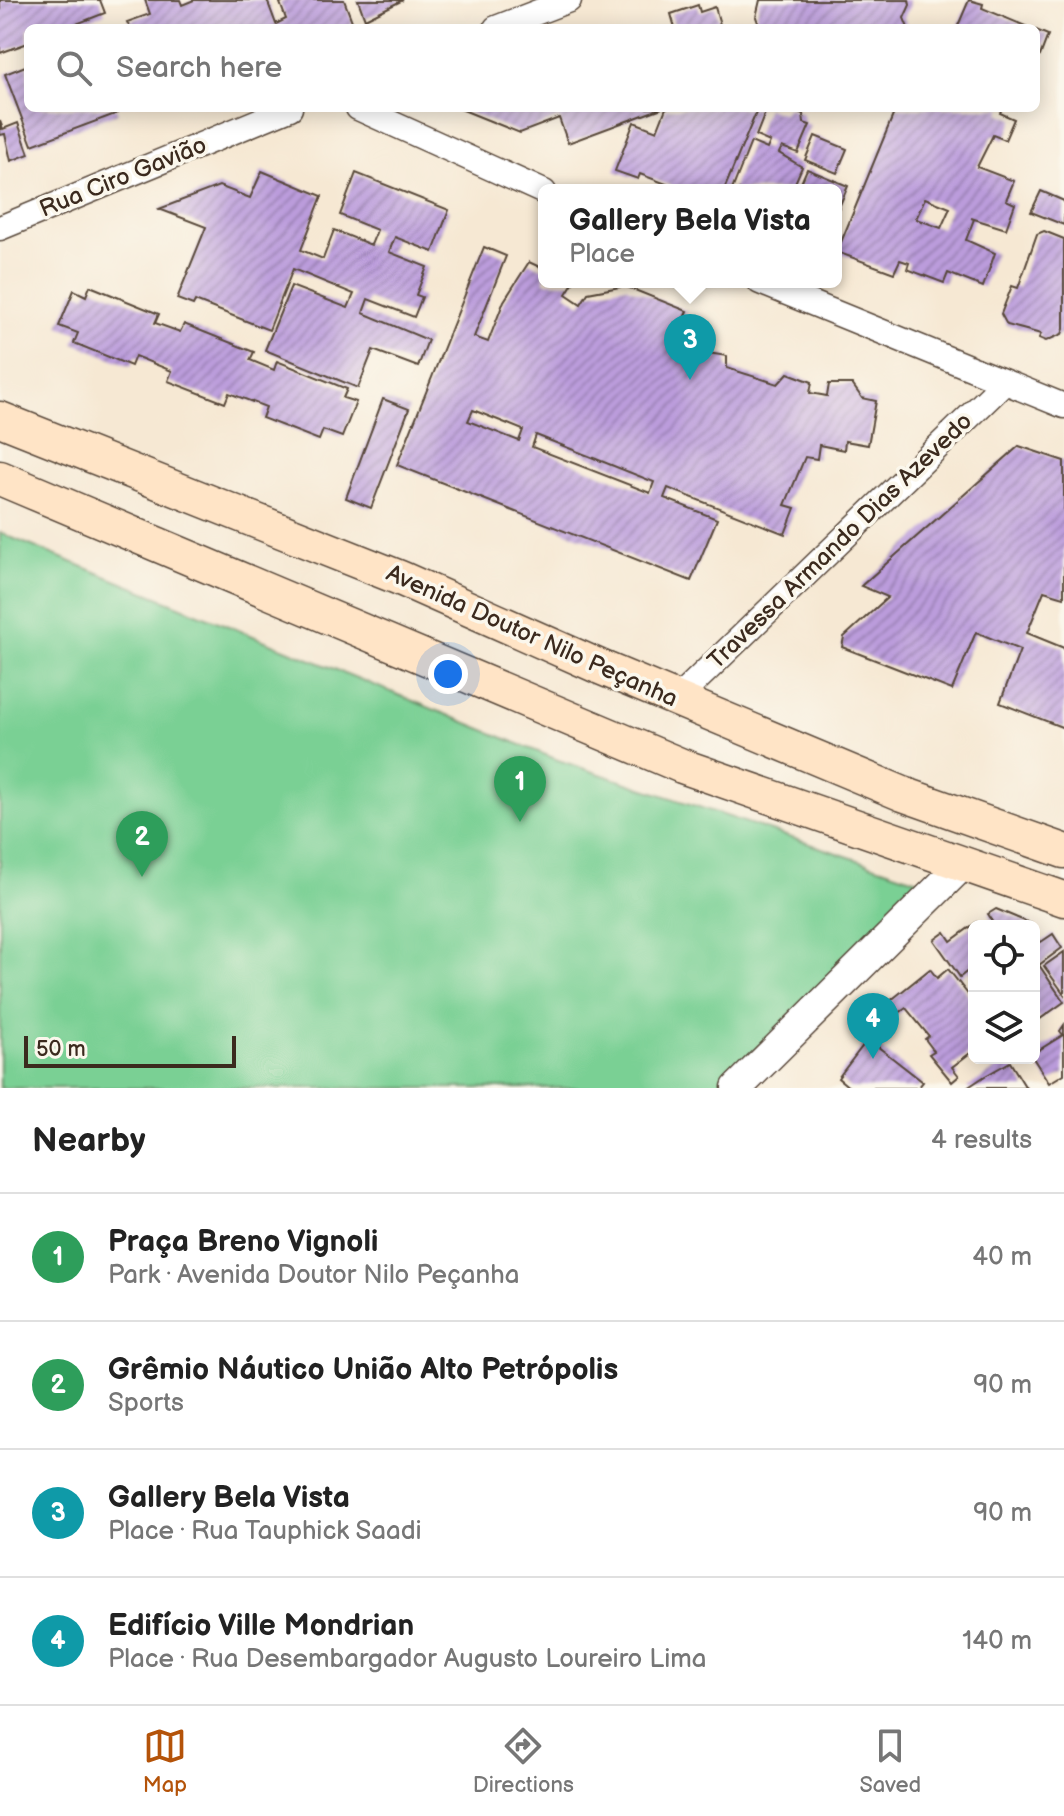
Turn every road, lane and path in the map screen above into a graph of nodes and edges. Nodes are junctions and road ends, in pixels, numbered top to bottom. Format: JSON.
{"nodes":[{"id":1,"x":569,"y":0,"type":"edge"},
{"id":2,"x":506,"y":24,"type":"edge"},
{"id":3,"x":280,"y":112,"type":"edge"},
{"id":4,"x":367,"y":112,"type":"edge"},
{"id":5,"x":538,"y":189,"type":"edge"},
{"id":6,"x":0,"y":228,"type":"edge"},
{"id":7,"x":774,"y":288,"type":"edge"},
{"id":8,"x":1004,"y":383,"type":"junction"},
{"id":9,"x":1064,"y":406,"type":"edge"},
{"id":10,"x":0,"y":419,"type":"edge"},
{"id":11,"x":0,"y":478,"type":"edge"},
{"id":12,"x":677,"y":699,"type":"junction"},
{"id":13,"x":1064,"y":851,"type":"edge"},
{"id":14,"x":961,"y":866,"type":"junction"},
{"id":15,"x":1064,"y":899,"type":"edge"},
{"id":16,"x":737,"y":1088,"type":"edge"}],
"edges":[{"from":1,"to":2,"type":"street"},
{"from":3,"to":6,"type":"street","name":"Rua Ciro Gavião"},
{"from":4,"to":5,"type":"street"},
{"from":7,"to":8,"type":"street"},
{"from":8,"to":9,"type":"street"},
{"from":8,"to":12,"type":"street","name":"Travessa Armando Dias Azevedo"},
{"from":10,"to":12,"type":"main road","name":"Avenida Doutor Nilo Peçanha"},
{"from":11,"to":14,"type":"main road"},
{"from":12,"to":13,"type":"main road","name":"Avenida Doutor Nilo Peçanha"},
{"from":13,"to":14,"type":"main road"},
{"from":14,"to":15,"type":"main road"},
{"from":14,"to":16,"type":"street"}]}
